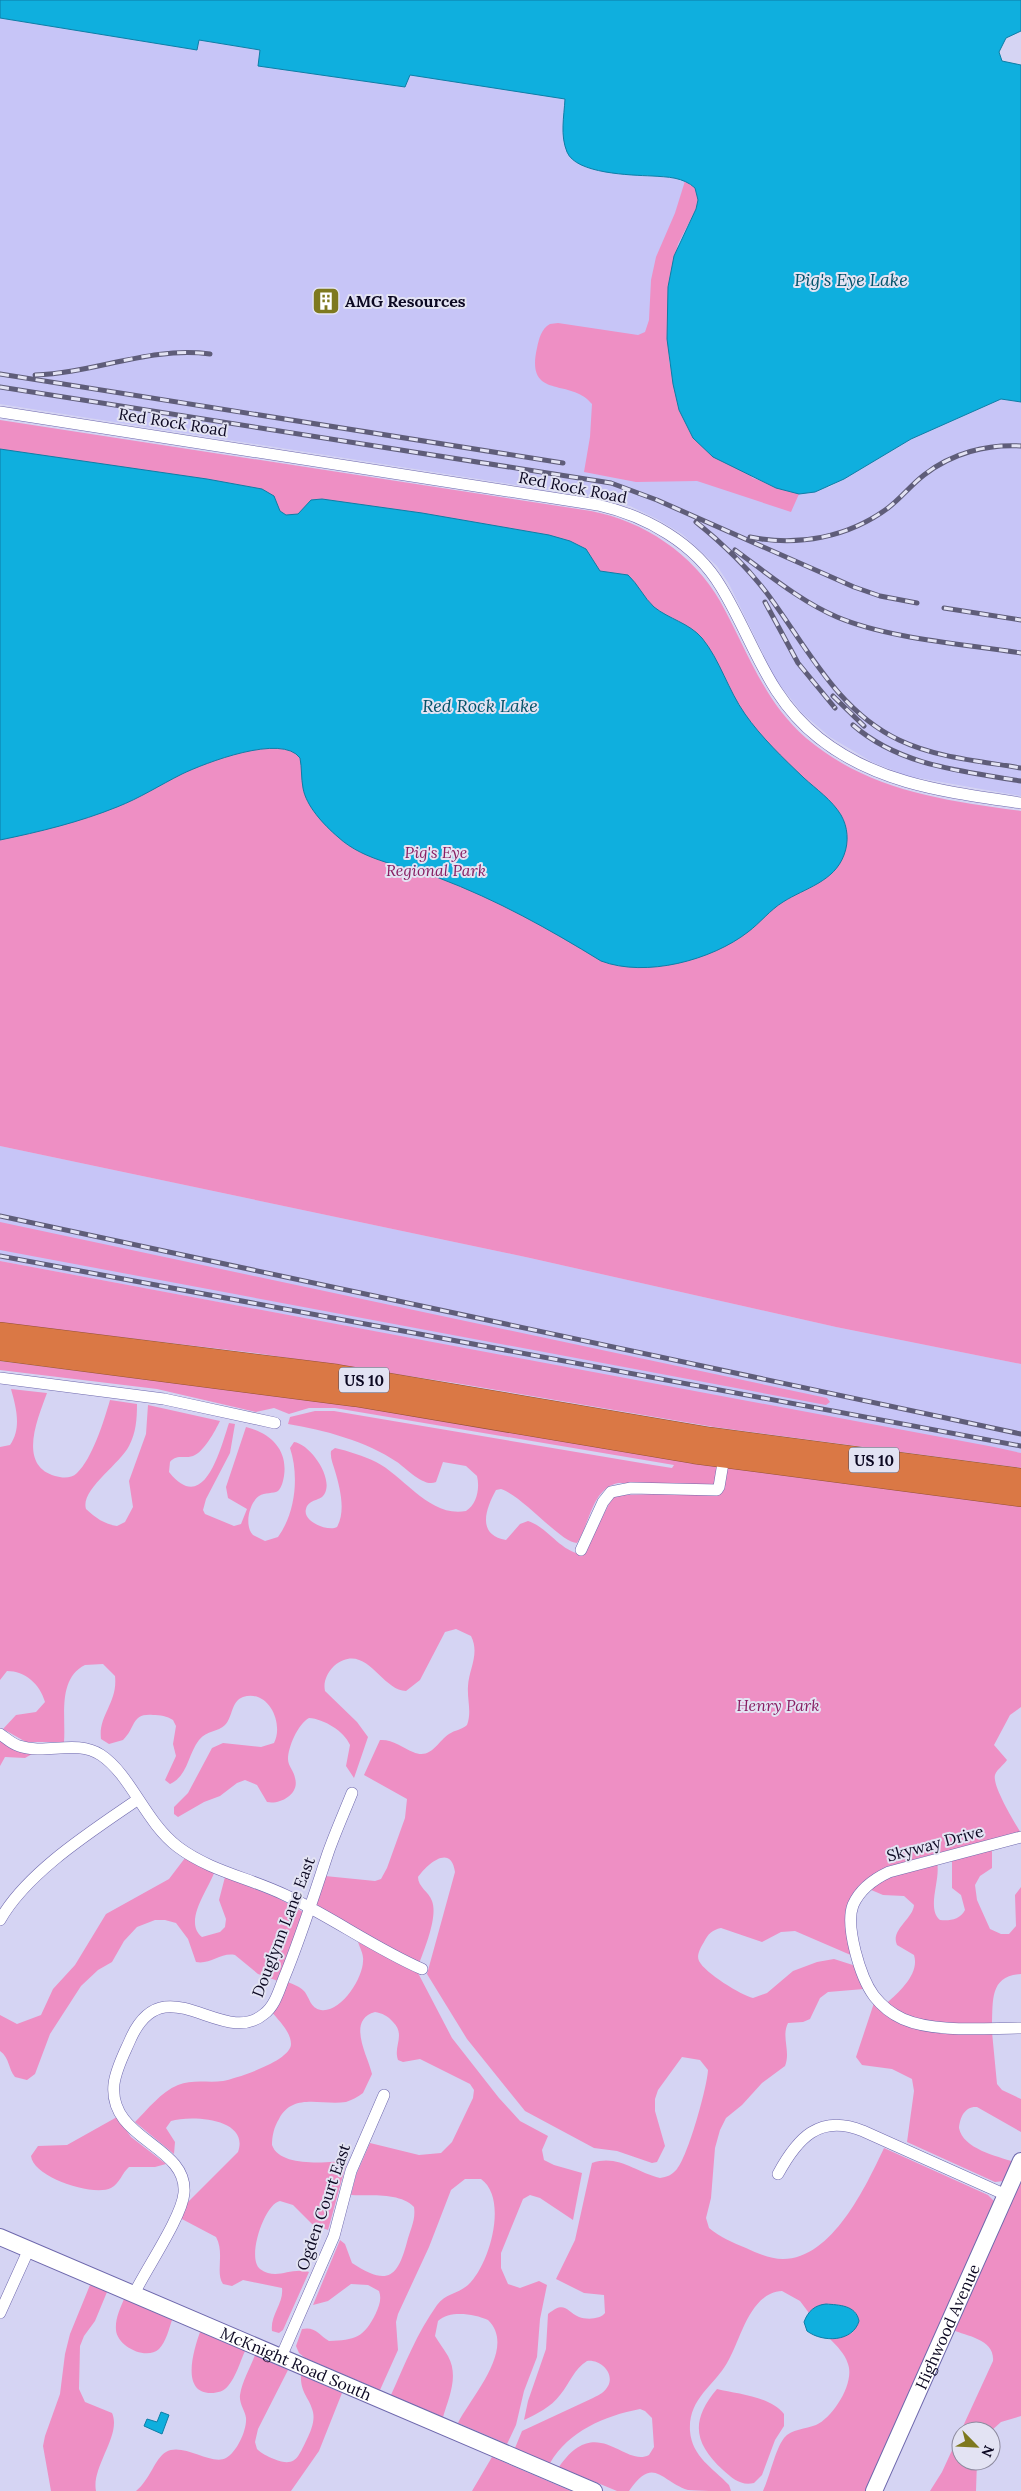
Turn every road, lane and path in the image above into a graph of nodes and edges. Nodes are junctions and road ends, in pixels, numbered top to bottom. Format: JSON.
{"nodes":[{"id":1,"x":0,"y":412,"type":"edge"},
{"id":2,"x":1021,"y":803,"type":"edge"},
{"id":3,"x":0,"y":1333,"type":"edge"},
{"id":4,"x":0,"y":1350,"type":"edge"},
{"id":5,"x":0,"y":1378,"type":"edge"},
{"id":6,"x":275,"y":1423,"type":"dead end"},
{"id":7,"x":726,"y":1449,"type":"junction"},
{"id":8,"x":1021,"y":1479,"type":"edge"},
{"id":9,"x":1021,"y":1496,"type":"edge"},
{"id":10,"x":581,"y":1550,"type":"dead end"},
{"id":11,"x":0,"y":1734,"type":"edge"},
{"id":12,"x":352,"y":1793,"type":"dead end"},
{"id":13,"x":137,"y":1800,"type":"junction"},
{"id":14,"x":1021,"y":1837,"type":"edge"},
{"id":15,"x":310,"y":1909,"type":"junction"},
{"id":16,"x":0,"y":1920,"type":"edge"},
{"id":17,"x":422,"y":1969,"type":"dead end"},
{"id":18,"x":1021,"y":2028,"type":"edge"},
{"id":19,"x":384,"y":2095,"type":"dead end"},
{"id":20,"x":1021,"y":2161,"type":"edge"},
{"id":21,"x":778,"y":2174,"type":"dead end"},
{"id":22,"x":1006,"y":2195,"type":"junction"},
{"id":23,"x":0,"y":2237,"type":"edge"},
{"id":24,"x":29,"y":2249,"type":"junction"},
{"id":25,"x":134,"y":2294,"type":"junction"},
{"id":26,"x":0,"y":2314,"type":"edge"},
{"id":27,"x":281,"y":2357,"type":"junction"},
{"id":28,"x":594,"y":2491,"type":"edge"},
{"id":29,"x":874,"y":2491,"type":"edge"}],
"edges":[{"from":1,"to":2,"type":"street","name":"Red Rock Road"},
{"from":3,"to":7,"type":"highway","number":"US 10"},
{"from":4,"to":7,"type":"highway","number":"US 10"},
{"from":5,"to":6,"type":"street"},
{"from":7,"to":8,"type":"highway","number":"US 10"},
{"from":7,"to":9,"type":"highway","number":"US 10"},
{"from":7,"to":10,"type":"street"},
{"from":11,"to":13,"type":"street"},
{"from":12,"to":15,"type":"street","name":"Douglynn Lane East"},
{"from":13,"to":15,"type":"street"},
{"from":13,"to":16,"type":"street"},
{"from":14,"to":18,"type":"street","name":"Skyway Drive"},
{"from":15,"to":17,"type":"street"},
{"from":15,"to":25,"type":"street","name":"Douglynn Lane East"},
{"from":19,"to":27,"type":"street","name":"Ogden Court East"},
{"from":20,"to":22,"type":"street","name":"Highwood Avenue"},
{"from":21,"to":22,"type":"street"},
{"from":22,"to":29,"type":"street","name":"Highwood Avenue"},
{"from":23,"to":24,"type":"street","name":"McKnight Road South"},
{"from":24,"to":25,"type":"street","name":"McKnight Road South"},
{"from":24,"to":26,"type":"street"},
{"from":25,"to":27,"type":"street","name":"McKnight Road South"},
{"from":27,"to":28,"type":"street","name":"McKnight Road South"}]}
